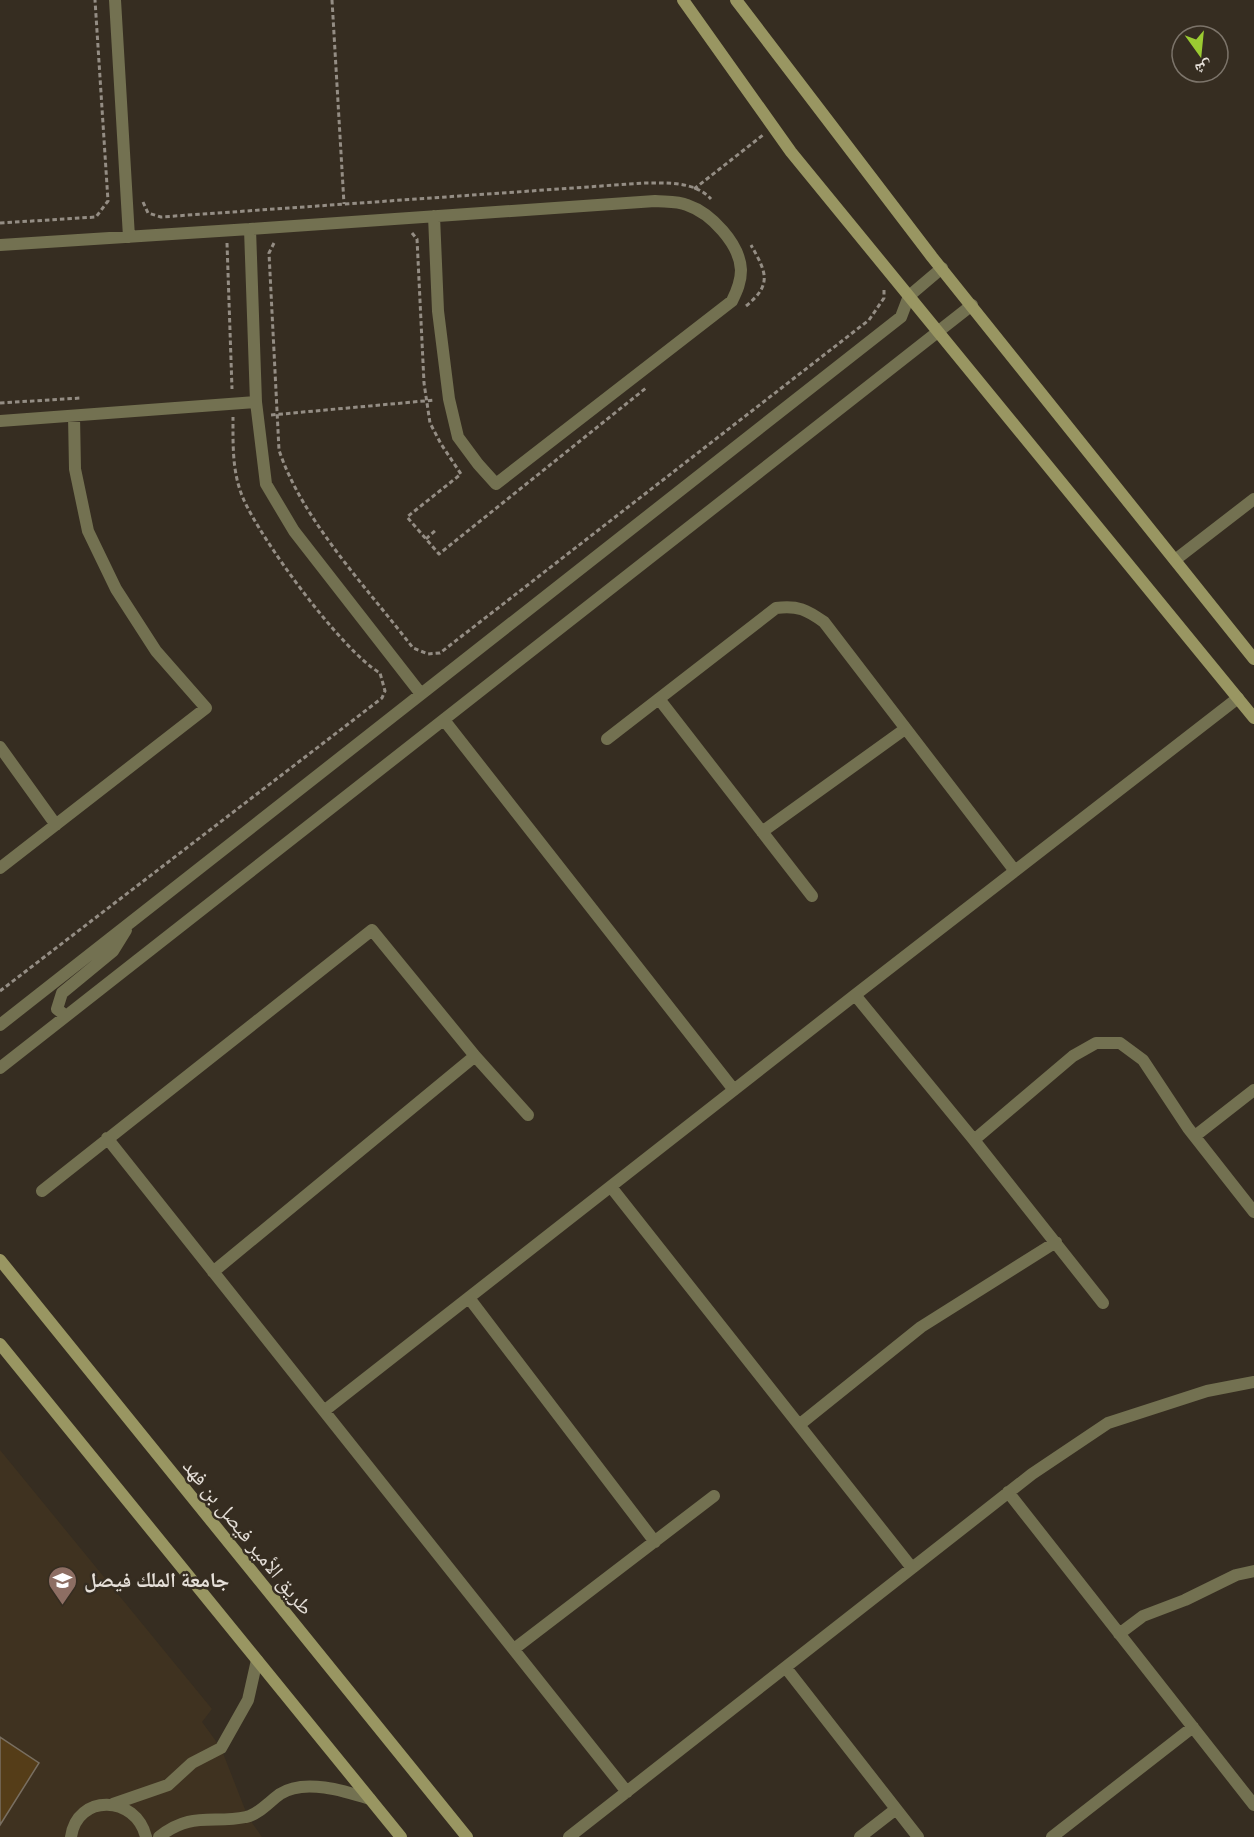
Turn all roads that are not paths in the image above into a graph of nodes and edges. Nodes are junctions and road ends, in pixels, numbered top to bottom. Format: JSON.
{"nodes":[{"id":1,"x":115,"y":0,"type":"edge"},
{"id":2,"x":683,"y":0,"type":"edge"},
{"id":3,"x":736,"y":0,"type":"edge"},
{"id":4,"x":434,"y":216,"type":"junction"},
{"id":5,"x":250,"y":229,"type":"junction"},
{"id":6,"x":129,"y":237,"type":"junction"},
{"id":7,"x":0,"y":245,"type":"edge"},
{"id":8,"x":942,"y":268,"type":"junction"},
{"id":9,"x":909,"y":296,"type":"junction"},
{"id":10,"x":972,"y":305,"type":"junction"},
{"id":11,"x":938,"y":332,"type":"junction"},
{"id":12,"x":256,"y":402,"type":"junction"},
{"id":13,"x":74,"y":416,"type":"junction"},
{"id":14,"x":0,"y":421,"type":"edge"},
{"id":15,"x":1254,"y":499,"type":"edge"},
{"id":16,"x":1175,"y":560,"type":"junction"},
{"id":17,"x":1254,"y":659,"type":"edge"},
{"id":18,"x":421,"y":693,"type":"junction"},
{"id":19,"x":659,"y":699,"type":"junction"},
{"id":20,"x":1238,"y":699,"type":"junction"},
{"id":21,"x":1254,"y":718,"type":"edge"},
{"id":22,"x":444,"y":720,"type":"junction"},
{"id":23,"x":905,"y":729,"type":"junction"},
{"id":24,"x":607,"y":739,"type":"dead end"},
{"id":25,"x":0,"y":747,"type":"edge"},
{"id":26,"x":56,"y":825,"type":"junction"},
{"id":27,"x":762,"y":832,"type":"junction"},
{"id":28,"x":0,"y":868,"type":"edge"},
{"id":29,"x":1015,"y":872,"type":"junction"},
{"id":30,"x":812,"y":896,"type":"dead end"},
{"id":31,"x":132,"y":921,"type":"junction"},
{"id":32,"x":855,"y":995,"type":"junction"},
{"id":33,"x":66,"y":1016,"type":"junction"},
{"id":34,"x":0,"y":1025,"type":"edge"},
{"id":35,"x":475,"y":1056,"type":"junction"},
{"id":36,"x":0,"y":1068,"type":"edge"},
{"id":37,"x":734,"y":1090,"type":"junction"},
{"id":38,"x":1254,"y":1090,"type":"edge"},
{"id":39,"x":528,"y":1115,"type":"dead end"},
{"id":40,"x":1195,"y":1136,"type":"junction"},
{"id":41,"x":107,"y":1138,"type":"junction"},
{"id":42,"x":974,"y":1140,"type":"junction"},
{"id":43,"x":611,"y":1187,"type":"junction"},
{"id":44,"x":42,"y":1191,"type":"dead end"},
{"id":45,"x":1254,"y":1212,"type":"edge"},
{"id":46,"x":1056,"y":1242,"type":"junction"},
{"id":47,"x":0,"y":1260,"type":"edge"},
{"id":48,"x":213,"y":1272,"type":"junction"},
{"id":49,"x":469,"y":1298,"type":"junction"},
{"id":50,"x":1103,"y":1303,"type":"dead end"},
{"id":51,"x":0,"y":1344,"type":"edge"},
{"id":52,"x":1254,"y":1382,"type":"edge"},
{"id":53,"x":324,"y":1411,"type":"junction"},
{"id":54,"x":799,"y":1425,"type":"junction"},
{"id":55,"x":1008,"y":1492,"type":"junction"},
{"id":56,"x":714,"y":1496,"type":"dead end"},
{"id":57,"x":655,"y":1542,"type":"junction"},
{"id":58,"x":912,"y":1568,"type":"junction"},
{"id":59,"x":1254,"y":1571,"type":"edge"},
{"id":60,"x":1119,"y":1634,"type":"junction"},
{"id":61,"x":514,"y":1649,"type":"junction"},
{"id":62,"x":257,"y":1660,"type":"junction"},
{"id":63,"x":786,"y":1668,"type":"junction"},
{"id":64,"x":1193,"y":1727,"type":"junction"},
{"id":65,"x":627,"y":1792,"type":"junction"},
{"id":66,"x":370,"y":1799,"type":"junction"},
{"id":67,"x":113,"y":1804,"type":"junction"},
{"id":68,"x":1254,"y":1805,"type":"edge"},
{"id":69,"x":896,"y":1809,"type":"junction"},
{"id":70,"x":464,"y":1834,"type":"edge"},
{"id":71,"x":71,"y":1837,"type":"edge"},
{"id":72,"x":146,"y":1837,"type":"edge"},
{"id":73,"x":159,"y":1837,"type":"edge"},
{"id":74,"x":401,"y":1837,"type":"edge"},
{"id":75,"x":473,"y":1837,"type":"edge"},
{"id":76,"x":569,"y":1837,"type":"edge"},
{"id":77,"x":860,"y":1837,"type":"edge"},
{"id":78,"x":918,"y":1837,"type":"edge"},
{"id":79,"x":1052,"y":1837,"type":"edge"}],
"edges":[{"from":1,"to":6,"type":"street"},
{"from":2,"to":9,"type":"main road"},
{"from":3,"to":8,"type":"main road"},
{"from":4,"to":4,"type":"street"},
{"from":4,"to":5,"type":"street"},
{"from":5,"to":6,"type":"street"},
{"from":5,"to":12,"type":"street"},
{"from":6,"to":7,"type":"street"},
{"from":8,"to":9,"type":"street"},
{"from":8,"to":10,"type":"main road"},
{"from":9,"to":11,"type":"main road"},
{"from":9,"to":18,"type":"street"},
{"from":10,"to":11,"type":"street"},
{"from":10,"to":16,"type":"main road"},
{"from":11,"to":20,"type":"main road"},
{"from":11,"to":22,"type":"street"},
{"from":12,"to":13,"type":"street"},
{"from":12,"to":18,"type":"street"},
{"from":13,"to":14,"type":"street"},
{"from":13,"to":26,"type":"street"},
{"from":15,"to":16,"type":"street"},
{"from":16,"to":17,"type":"main road"},
{"from":18,"to":31,"type":"street"},
{"from":19,"to":23,"type":"street"},
{"from":19,"to":24,"type":"street"},
{"from":19,"to":27,"type":"street"},
{"from":20,"to":21,"type":"main road"},
{"from":20,"to":29,"type":"street"},
{"from":22,"to":33,"type":"street"},
{"from":22,"to":37,"type":"street"},
{"from":23,"to":27,"type":"street"},
{"from":23,"to":29,"type":"street"},
{"from":25,"to":26,"type":"street"},
{"from":26,"to":28,"type":"street"},
{"from":27,"to":30,"type":"street"},
{"from":29,"to":32,"type":"street"},
{"from":31,"to":33,"type":"street"},
{"from":31,"to":34,"type":"street"},
{"from":32,"to":37,"type":"street"},
{"from":32,"to":42,"type":"street"},
{"from":33,"to":36,"type":"street"},
{"from":35,"to":39,"type":"street"},
{"from":35,"to":41,"type":"street"},
{"from":35,"to":48,"type":"street"},
{"from":37,"to":43,"type":"street"},
{"from":38,"to":40,"type":"street"},
{"from":40,"to":42,"type":"street"},
{"from":40,"to":45,"type":"street"},
{"from":41,"to":44,"type":"street"},
{"from":41,"to":48,"type":"street"},
{"from":42,"to":46,"type":"street"},
{"from":43,"to":49,"type":"street"},
{"from":43,"to":54,"type":"street"},
{"from":46,"to":50,"type":"street"},
{"from":46,"to":54,"type":"street"},
{"from":47,"to":70,"type":"main road","name":"طريق الأمير فيصل بن فهد"},
{"from":48,"to":53,"type":"street"},
{"from":49,"to":53,"type":"street"},
{"from":49,"to":57,"type":"street"},
{"from":51,"to":62,"type":"main road"},
{"from":52,"to":55,"type":"street"},
{"from":53,"to":61,"type":"street"},
{"from":54,"to":58,"type":"street"},
{"from":55,"to":58,"type":"street"},
{"from":55,"to":60,"type":"street"},
{"from":56,"to":57,"type":"street"},
{"from":57,"to":61,"type":"street"},
{"from":58,"to":63,"type":"street"},
{"from":59,"to":60,"type":"street"},
{"from":60,"to":64,"type":"street"},
{"from":61,"to":65,"type":"street"},
{"from":62,"to":66,"type":"main road"},
{"from":62,"to":67,"type":"street"},
{"from":63,"to":65,"type":"street"},
{"from":63,"to":69,"type":"street"},
{"from":64,"to":68,"type":"street"},
{"from":64,"to":79,"type":"street"},
{"from":65,"to":76,"type":"street"},
{"from":66,"to":73,"type":"street"},
{"from":66,"to":74,"type":"main road"},
{"from":67,"to":71,"type":"street"},
{"from":67,"to":72,"type":"street"},
{"from":69,"to":77,"type":"street"},
{"from":69,"to":78,"type":"street"},
{"from":70,"to":75,"type":"street"}]}
